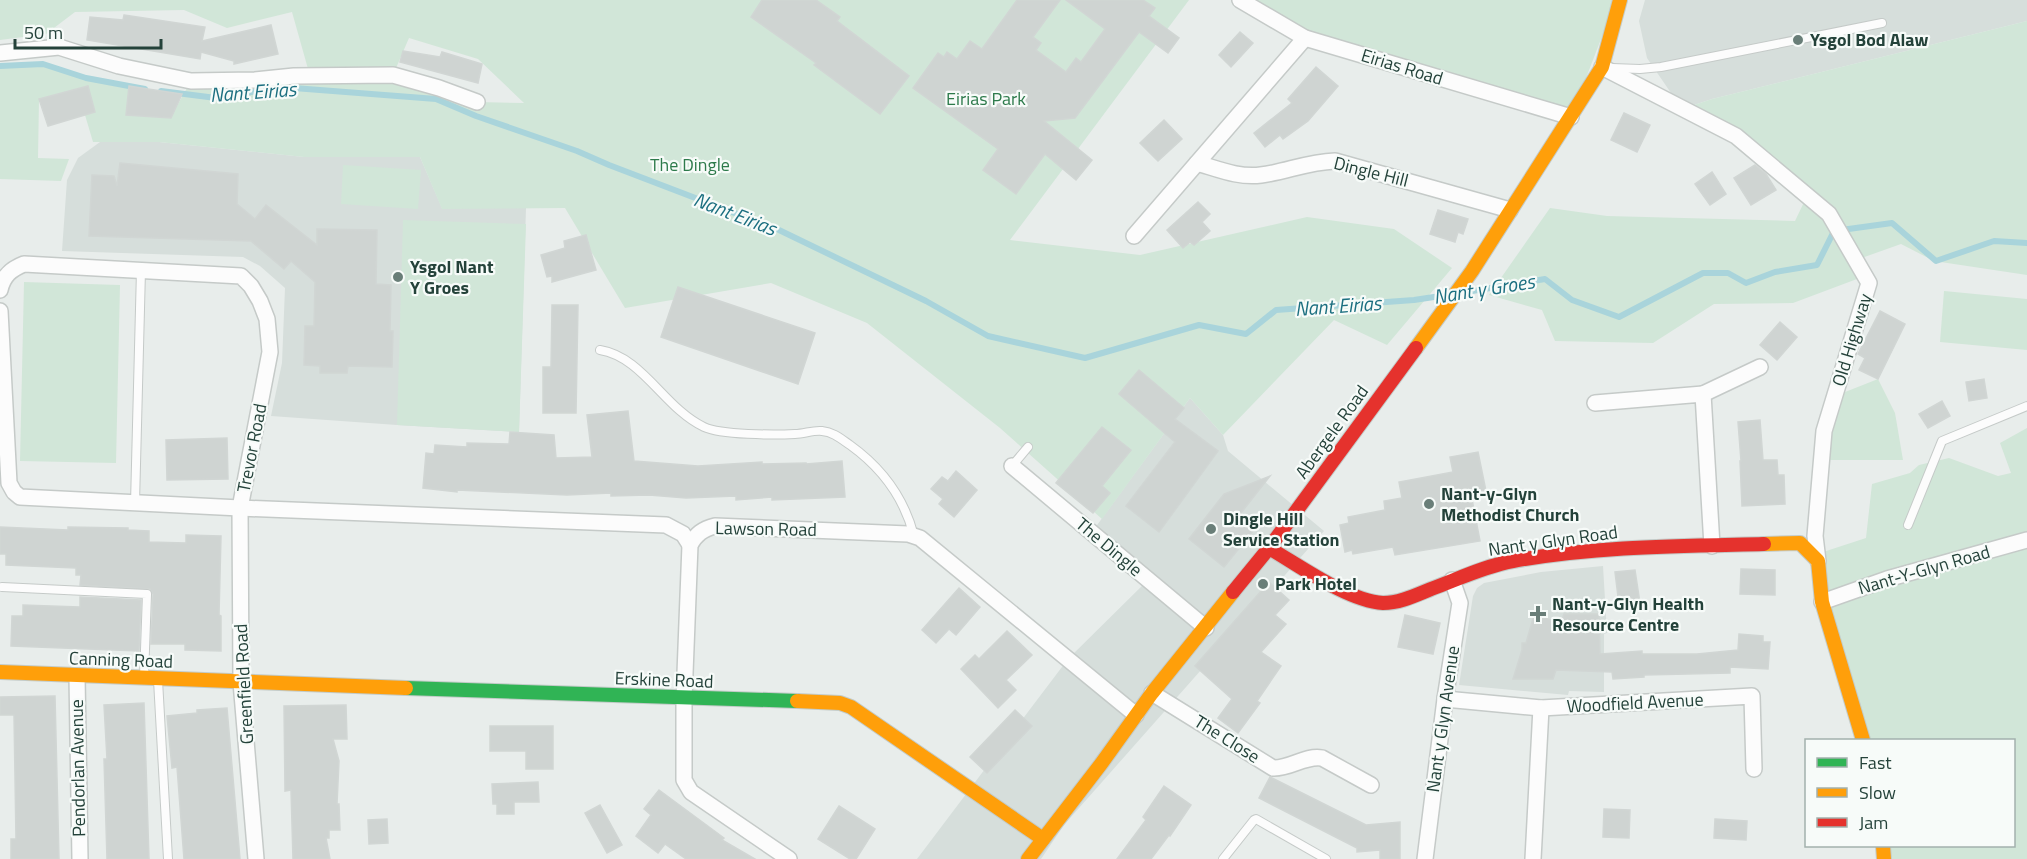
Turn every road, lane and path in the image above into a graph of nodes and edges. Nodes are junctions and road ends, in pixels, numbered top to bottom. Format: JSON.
{"nodes":[{"id":1,"x":1240,"y":0,"type":"edge"},
{"id":2,"x":1620,"y":0,"type":"edge"},
{"id":3,"x":1882,"y":23,"type":"dead end"},
{"id":4,"x":1305,"y":38,"type":"junction"},
{"id":5,"x":0,"y":54,"type":"edge"},
{"id":6,"x":1602,"y":67,"type":"junction"},
{"id":7,"x":477,"y":102,"type":"dead end"},
{"id":8,"x":1571,"y":117,"type":"junction"},
{"id":9,"x":1197,"y":163,"type":"junction"},
{"id":10,"x":1510,"y":210,"type":"junction"},
{"id":11,"x":1134,"y":236,"type":"dead end"},
{"id":12,"x":141,"y":270,"type":"junction"},
{"id":13,"x":0,"y":290,"type":"edge"},
{"id":14,"x":0,"y":311,"type":"edge"},
{"id":15,"x":600,"y":350,"type":"dead end"},
{"id":16,"x":1760,"y":367,"type":"dead end"},
{"id":17,"x":1703,"y":394,"type":"junction"},
{"id":18,"x":1595,"y":403,"type":"dead end"},
{"id":19,"x":2027,"y":406,"type":"edge"},
{"id":20,"x":1028,"y":447,"type":"dead end"},
{"id":21,"x":1012,"y":466,"type":"joint"},
{"id":22,"x":135,"y":503,"type":"junction"},
{"id":23,"x":240,"y":508,"type":"junction"},
{"id":24,"x":1908,"y":525,"type":"dead end"},
{"id":25,"x":914,"y":536,"type":"junction"},
{"id":26,"x":2027,"y":540,"type":"edge"},
{"id":27,"x":690,"y":545,"type":"junction"},
{"id":28,"x":1712,"y":546,"type":"junction"},
{"id":29,"x":1269,"y":548,"type":"junction"},
{"id":30,"x":1818,"y":561,"type":"junction"},
{"id":31,"x":1452,"y":580,"type":"junction"},
{"id":32,"x":2,"y":587,"type":"dead end"},
{"id":33,"x":1822,"y":602,"type":"junction"},
{"id":34,"x":1206,"y":628,"type":"junction"},
{"id":35,"x":0,"y":672,"type":"edge"},
{"id":36,"x":77,"y":676,"type":"junction"},
{"id":37,"x":151,"y":679,"type":"junction"},
{"id":38,"x":241,"y":682,"type":"junction"},
{"id":39,"x":1152,"y":693,"type":"junction"},
{"id":40,"x":684,"y":699,"type":"junction"},
{"id":41,"x":1445,"y":699,"type":"junction"},
{"id":42,"x":1541,"y":708,"type":"junction"},
{"id":43,"x":1136,"y":715,"type":"junction"},
{"id":44,"x":1862,"y":739,"type":"edge"},
{"id":45,"x":1754,"y":769,"type":"dead end"},
{"id":46,"x":1371,"y":785,"type":"dead end"},
{"id":47,"x":1043,"y":839,"type":"junction"},
{"id":48,"x":80,"y":859,"type":"edge"},
{"id":49,"x":168,"y":859,"type":"edge"},
{"id":50,"x":256,"y":859,"type":"edge"},
{"id":51,"x":789,"y":859,"type":"edge"},
{"id":52,"x":1028,"y":859,"type":"edge"},
{"id":53,"x":1223,"y":859,"type":"edge"},
{"id":54,"x":1326,"y":859,"type":"edge"},
{"id":55,"x":1425,"y":859,"type":"edge"},
{"id":56,"x":1533,"y":859,"type":"edge"}],
"edges":[{"from":1,"to":4,"type":"street","name":"Eirias Road"},
{"from":2,"to":6,"type":"street","name":"Abergele Road"},
{"from":3,"to":6,"type":"lane"},
{"from":4,"to":8,"type":"street","name":"Eirias Road"},
{"from":4,"to":9,"type":"street"},
{"from":5,"to":7,"type":"street"},
{"from":6,"to":8,"type":"street","name":"Abergele Road"},
{"from":6,"to":30,"type":"street","name":"Old Highway"},
{"from":8,"to":10,"type":"street","name":"Abergele Road"},
{"from":9,"to":10,"type":"street","name":"Dingle Hill"},
{"from":9,"to":11,"type":"street"},
{"from":10,"to":29,"type":"street","name":"Abergele Road"},
{"from":12,"to":13,"type":"street","name":"Trevor Road"},
{"from":12,"to":22,"type":"lane"},
{"from":12,"to":23,"type":"street","name":"Trevor Road"},
{"from":14,"to":22,"type":"street","name":"Trevor Road"},
{"from":15,"to":25,"type":"lane"},
{"from":16,"to":17,"type":"street"},
{"from":17,"to":18,"type":"street"},
{"from":17,"to":28,"type":"street"},
{"from":19,"to":24,"type":"lane"},
{"from":20,"to":21,"type":"lane"},
{"from":21,"to":34,"type":"street","name":"The Dingle"},
{"from":22,"to":23,"type":"street","name":"Trevor Road"},
{"from":23,"to":27,"type":"street","name":"Lawson Road"},
{"from":23,"to":38,"type":"street","name":"Greenfield Road"},
{"from":25,"to":27,"type":"street","name":"Lawson Road"},
{"from":25,"to":43,"type":"street","name":"Lawson Road"},
{"from":26,"to":33,"type":"street","name":"Nant-Y-Glyn Road"},
{"from":27,"to":40,"type":"street"},
{"from":28,"to":30,"type":"street","name":"Nant y Glyn Road"},
{"from":28,"to":31,"type":"street","name":"Nant y Glyn Road"},
{"from":29,"to":31,"type":"street","name":"Nant y Glyn Road"},
{"from":29,"to":34,"type":"street","name":"Abergele Road"},
{"from":30,"to":33,"type":"street","name":"Old Highway"},
{"from":31,"to":41,"type":"street","name":"Nant y Glyn Avenue"},
{"from":32,"to":37,"type":"lane"},
{"from":33,"to":44,"type":"street","name":"Old Highway"},
{"from":34,"to":39,"type":"street","name":"Abergele Road"},
{"from":35,"to":36,"type":"street","name":"Canning Road"},
{"from":36,"to":37,"type":"street","name":"Canning Road"},
{"from":36,"to":48,"type":"street","name":"Pendorlan Avenue"},
{"from":37,"to":38,"type":"street","name":"Canning Road"},
{"from":37,"to":49,"type":"lane"},
{"from":38,"to":40,"type":"street","name":"Erskine Road"},
{"from":38,"to":50,"type":"street","name":"Greenfield Road"},
{"from":39,"to":43,"type":"street","name":"Abergele Road"},
{"from":39,"to":46,"type":"street","name":"The Close"},
{"from":40,"to":47,"type":"street","name":"Erskine Road"},
{"from":40,"to":51,"type":"street"},
{"from":41,"to":42,"type":"street","name":"Woodfield Avenue"},
{"from":41,"to":55,"type":"street","name":"Nant y Glyn Avenue"},
{"from":42,"to":45,"type":"street","name":"Woodfield Avenue"},
{"from":42,"to":56,"type":"street"},
{"from":43,"to":47,"type":"street","name":"Abergele Road"},
{"from":47,"to":52,"type":"street","name":"Abergele Road"},
{"from":53,"to":54,"type":"lane"}]}
